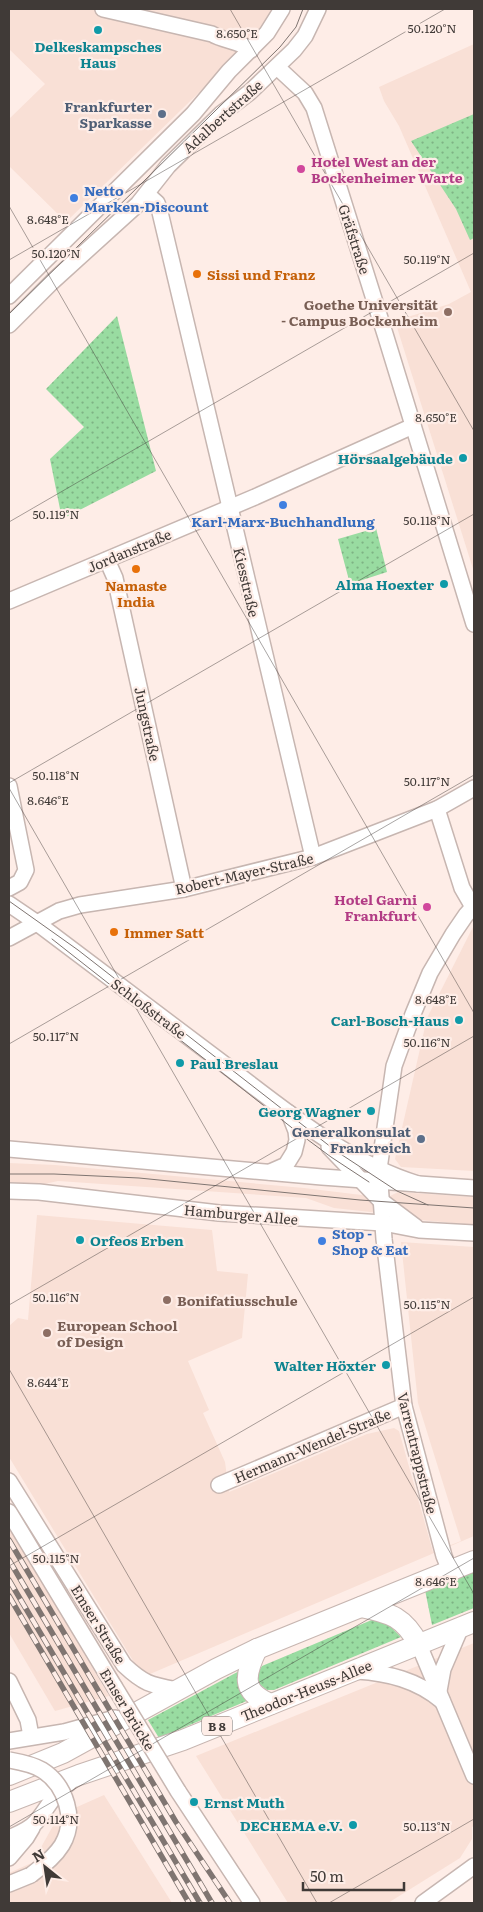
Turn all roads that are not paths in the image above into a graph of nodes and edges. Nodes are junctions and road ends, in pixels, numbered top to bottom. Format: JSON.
{"nodes":[{"id":1,"x":103,"y":9,"type":"edge"},
{"id":2,"x":282,"y":9,"type":"edge"},
{"id":3,"x":318,"y":9,"type":"edge"},
{"id":4,"x":251,"y":50,"type":"junction"},
{"id":5,"x":277,"y":67,"type":"junction"},
{"id":6,"x":147,"y":194,"type":"junction"},
{"id":7,"x":104,"y":201,"type":"junction"},
{"id":8,"x":120,"y":219,"type":"junction"},
{"id":9,"x":9,"y":296,"type":"edge"},
{"id":10,"x":9,"y":325,"type":"edge"},
{"id":11,"x":414,"y":426,"type":"junction"},
{"id":12,"x":230,"y":507,"type":"junction"},
{"id":13,"x":107,"y":560,"type":"junction"},
{"id":14,"x":9,"y":601,"type":"edge"},
{"id":15,"x":474,"y":624,"type":"edge"},
{"id":16,"x":9,"y":786,"type":"edge"},
{"id":17,"x":474,"y":788,"type":"edge"},
{"id":18,"x":437,"y":809,"type":"junction"},
{"id":19,"x":313,"y":858,"type":"junction"},
{"id":20,"x":9,"y":888,"type":"edge"},
{"id":21,"x":184,"y":889,"type":"junction"},
{"id":22,"x":9,"y":904,"type":"edge"},
{"id":23,"x":474,"y":907,"type":"edge"},
{"id":24,"x":37,"y":923,"type":"junction"},
{"id":25,"x":9,"y":938,"type":"edge"},
{"id":26,"x":289,"y":1113,"type":"junction"},
{"id":27,"x":314,"y":1132,"type":"junction"},
{"id":28,"x":9,"y":1149,"type":"edge"},
{"id":29,"x":270,"y":1172,"type":"junction"},
{"id":30,"x":379,"y":1175,"type":"junction"},
{"id":31,"x":362,"y":1179,"type":"junction"},
{"id":32,"x":474,"y":1188,"type":"edge"},
{"id":33,"x":9,"y":1191,"type":"edge"},
{"id":34,"x":380,"y":1200,"type":"junction"},
{"id":35,"x":383,"y":1223,"type":"junction"},
{"id":36,"x":419,"y":1230,"type":"junction"},
{"id":37,"x":474,"y":1233,"type":"edge"},
{"id":38,"x":404,"y":1406,"type":"junction"},
{"id":39,"x":9,"y":1481,"type":"edge"},
{"id":40,"x":219,"y":1485,"type":"dead end"},
{"id":41,"x":9,"y":1512,"type":"edge"},
{"id":42,"x":474,"y":1561,"type":"edge"},
{"id":43,"x":450,"y":1571,"type":"junction"},
{"id":44,"x":362,"y":1607,"type":"junction"},
{"id":45,"x":468,"y":1624,"type":"edge"},
{"id":46,"x":418,"y":1645,"type":"junction"},
{"id":47,"x":257,"y":1649,"type":"junction"},
{"id":48,"x":353,"y":1671,"type":"junction"},
{"id":49,"x":9,"y":1681,"type":"edge"},
{"id":50,"x":177,"y":1690,"type":"junction"},
{"id":51,"x":441,"y":1697,"type":"junction"},
{"id":52,"x":272,"y":1704,"type":"junction"},
{"id":53,"x":143,"y":1709,"type":"junction"},
{"id":54,"x":31,"y":1736,"type":"junction"},
{"id":55,"x":9,"y":1741,"type":"edge"},
{"id":56,"x":9,"y":1760,"type":"edge"},
{"id":57,"x":9,"y":1774,"type":"edge"},
{"id":58,"x":79,"y":1775,"type":"junction"},
{"id":59,"x":474,"y":1776,"type":"edge"},
{"id":60,"x":9,"y":1802,"type":"edge"},
{"id":61,"x":36,"y":1822,"type":"junction"},
{"id":62,"x":9,"y":1838,"type":"edge"},
{"id":63,"x":9,"y":1858,"type":"edge"},
{"id":64,"x":471,"y":1869,"type":"edge"},
{"id":65,"x":9,"y":1884,"type":"edge"},
{"id":66,"x":252,"y":1903,"type":"edge"},
{"id":67,"x":423,"y":1903,"type":"edge"}],
"edges":[{"from":1,"to":4,"type":"street"},
{"from":2,"to":4,"type":"street","name":"Adalbertstraße"},
{"from":3,"to":5,"type":"street","name":"Adalbertstraße"},
{"from":4,"to":7,"type":"street","name":"Adalbertstraße"},
{"from":5,"to":6,"type":"street","name":"Adalbertstraße"},
{"from":5,"to":11,"type":"street","name":"Gräfstraße"},
{"from":6,"to":8,"type":"street","name":"Adalbertstraße"},
{"from":6,"to":12,"type":"street","name":"Kiesstraße"},
{"from":7,"to":8,"type":"street"},
{"from":7,"to":9,"type":"street","name":"Adalbertstraße"},
{"from":8,"to":10,"type":"street","name":"Adalbertstraße"},
{"from":11,"to":12,"type":"street","name":"Jordanstraße"},
{"from":11,"to":15,"type":"street","name":"Gräfstraße"},
{"from":12,"to":13,"type":"street","name":"Jordanstraße"},
{"from":12,"to":19,"type":"street","name":"Kiesstraße"},
{"from":13,"to":14,"type":"street","name":"Jordanstraße"},
{"from":13,"to":21,"type":"street","name":"Jungstraße"},
{"from":16,"to":20,"type":"street"},
{"from":17,"to":18,"type":"street","name":"Robert-Mayer-Straße"},
{"from":18,"to":19,"type":"street","name":"Robert-Mayer-Straße"},
{"from":18,"to":23,"type":"street"},
{"from":19,"to":21,"type":"street","name":"Robert-Mayer-Straße"},
{"from":21,"to":24,"type":"street","name":"Robert-Mayer-Straße"},
{"from":22,"to":24,"type":"street","name":"Schloßstraße"},
{"from":23,"to":30,"type":"street","name":"Varrentrappstraße"},
{"from":24,"to":25,"type":"street","name":"Robert-Mayer-Straße"},
{"from":24,"to":26,"type":"street","name":"Schloßstraße"},
{"from":26,"to":27,"type":"street","name":"Schloßstraße"},
{"from":26,"to":29,"type":"street"},
{"from":27,"to":30,"type":"street","name":"Schloßstraße"},
{"from":27,"to":31,"type":"street","name":"Schloßstraße"},
{"from":28,"to":29,"type":"street"},
{"from":29,"to":31,"type":"street"},
{"from":30,"to":31,"type":"street"},
{"from":30,"to":32,"type":"street","name":"Schloßstraße"},
{"from":30,"to":34,"type":"street","name":"Varrentrappstraße"},
{"from":31,"to":34,"type":"street","name":"Schloßstraße"},
{"from":33,"to":35,"type":"street","name":"Hamburger Allee"},
{"from":34,"to":35,"type":"street","name":"Varrentrappstraße"},
{"from":34,"to":36,"type":"street","name":"Schloßstraße"},
{"from":35,"to":36,"type":"street","name":"Hamburger Allee"},
{"from":35,"to":38,"type":"street","name":"Varrentrappstraße"},
{"from":36,"to":37,"type":"street","name":"Hamburger Allee"},
{"from":38,"to":40,"type":"street","name":"Hermann-Wendel-Straße"},
{"from":38,"to":43,"type":"street","name":"Varrentrappstraße"},
{"from":39,"to":50,"type":"street","name":"Emser Straße"},
{"from":41,"to":66,"type":"street","name":"Emser Brücke","bridge":true},
{"from":42,"to":43,"type":"main road"},
{"from":43,"to":44,"type":"main road"},
{"from":44,"to":46,"type":"main road"},
{"from":44,"to":47,"type":"main road"},
{"from":45,"to":46,"type":"main road","name":"Theodor-Heuss-Allee","number":"B 8"},
{"from":45,"to":51,"type":"street"},
{"from":46,"to":48,"type":"main road","name":"Theodor-Heuss-Allee","number":"B 8"},
{"from":46,"to":51,"type":"street"},
{"from":47,"to":50,"type":"main road"},
{"from":47,"to":52,"type":"main road"},
{"from":48,"to":51,"type":"street"},
{"from":48,"to":52,"type":"main road","name":"Theodor-Heuss-Allee","number":"B 8"},
{"from":49,"to":54,"type":"street"},
{"from":50,"to":53,"type":"main road"},
{"from":51,"to":59,"type":"street"},
{"from":52,"to":58,"type":"main road","name":"Theodor-Heuss-Allee","number":"B 8"},
{"from":53,"to":54,"type":"street"},
{"from":53,"to":57,"type":"main road"},
{"from":54,"to":55,"type":"street"},
{"from":56,"to":65,"type":"street","bridge":true},
{"from":58,"to":60,"type":"main road","name":"Theodor-Heuss-Allee","number":"B 8"},
{"from":58,"to":61,"type":"street","name":"Theodor-Heuss-Allee"},
{"from":61,"to":62,"type":"street","name":"Theodor-Heuss-Allee"},
{"from":61,"to":63,"type":"street","name":"Theodor-Heuss-Allee"},
{"from":64,"to":67,"type":"street"}]}
